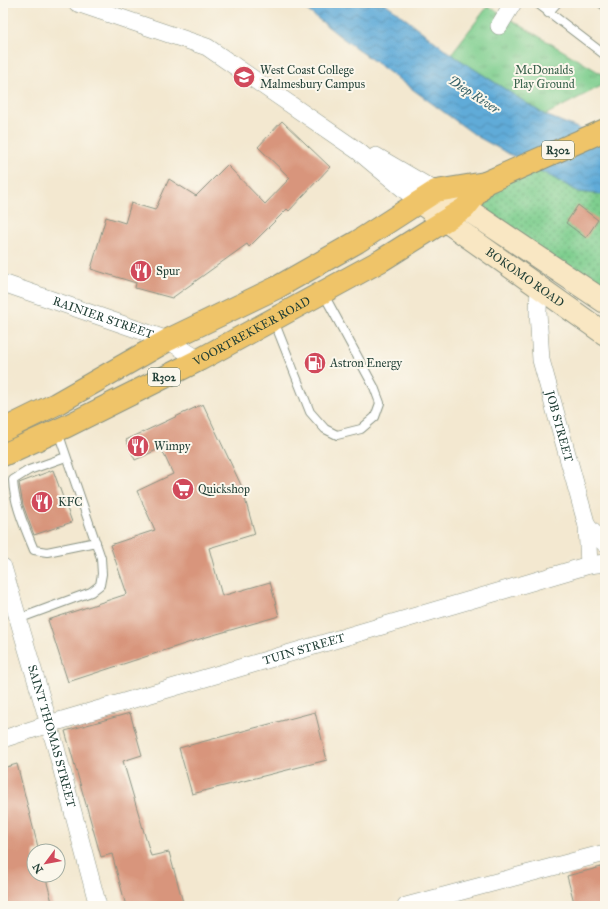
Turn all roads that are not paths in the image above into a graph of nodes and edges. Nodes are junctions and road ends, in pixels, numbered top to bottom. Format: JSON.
{"nodes":[{"id":1,"x":77,"y":3,"type":"edge"},
{"id":2,"x":513,"y":3,"type":"edge"},
{"id":3,"x":537,"y":3,"type":"edge"},
{"id":4,"x":556,"y":3,"type":"edge"},
{"id":5,"x":601,"y":3,"type":"edge"},
{"id":6,"x":605,"y":6,"type":"edge"},
{"id":7,"x":548,"y":12,"type":"junction"},
{"id":8,"x":499,"y":26,"type":"dead end"},
{"id":9,"x":605,"y":55,"type":"edge"},
{"id":10,"x":605,"y":130,"type":"edge"},
{"id":11,"x":485,"y":183,"type":"junction"},
{"id":12,"x":428,"y":197,"type":"junction"},
{"id":13,"x":465,"y":208,"type":"junction"},
{"id":14,"x":446,"y":221,"type":"junction"},
{"id":15,"x":3,"y":283,"type":"edge"},
{"id":16,"x":539,"y":286,"type":"junction"},
{"id":17,"x":322,"y":292,"type":"junction"},
{"id":18,"x":605,"y":302,"type":"edge"},
{"id":19,"x":273,"y":320,"type":"junction"},
{"id":20,"x":605,"y":334,"type":"edge"},
{"id":21,"x":168,"y":340,"type":"junction"},
{"id":22,"x":199,"y":360,"type":"junction"},
{"id":23,"x":3,"y":430,"type":"edge"},
{"id":24,"x":58,"y":430,"type":"junction"},
{"id":25,"x":3,"y":456,"type":"edge"},
{"id":26,"x":66,"y":457,"type":"junction"},
{"id":27,"x":587,"y":526,"type":"junction"},
{"id":28,"x":96,"y":542,"type":"junction"},
{"id":29,"x":605,"y":544,"type":"edge"},
{"id":30,"x":597,"y":564,"type":"edge"},
{"id":31,"x":3,"y":567,"type":"edge"},
{"id":32,"x":18,"y":619,"type":"junction"},
{"id":33,"x":49,"y":724,"type":"junction"},
{"id":34,"x":3,"y":739,"type":"edge"},
{"id":35,"x":605,"y":854,"type":"edge"},
{"id":36,"x":98,"y":906,"type":"edge"},
{"id":37,"x":406,"y":906,"type":"edge"}],
"edges":[{"from":1,"to":12,"type":"street"},
{"from":2,"to":8,"type":"street"},
{"from":3,"to":7,"type":"lane"},
{"from":4,"to":7,"type":"lane"},
{"from":5,"to":6,"type":"lane"},
{"from":7,"to":9,"type":"lane"},
{"from":10,"to":11,"type":"main road","name":"VOORTREKKER ROAD","number":"R302"},
{"from":11,"to":12,"type":"main road","name":"VOORTREKKER ROAD","number":"R302"},
{"from":11,"to":13,"type":"main road","name":"VOORTREKKER ROAD","number":"R302"},
{"from":12,"to":13,"type":"main road","name":"BOKOMO ROAD"},
{"from":12,"to":14,"type":"main road","name":"BOKOMO ROAD"},
{"from":12,"to":21,"type":"main road","name":"VOORTREKKER ROAD","number":"R302"},
{"from":13,"to":14,"type":"main road","name":"VOORTREKKER ROAD","number":"R302"},
{"from":13,"to":18,"type":"main road","name":"BOKOMO ROAD"},
{"from":14,"to":16,"type":"main road","name":"BOKOMO ROAD"},
{"from":14,"to":17,"type":"main road","name":"VOORTREKKER ROAD","number":"R302"},
{"from":15,"to":21,"type":"street","name":"RAINIER STREET"},
{"from":16,"to":20,"type":"main road","name":"BOKOMO ROAD"},
{"from":16,"to":27,"type":"street","name":"JOB STREET"},
{"from":17,"to":19,"type":"main road","name":"VOORTREKKER ROAD","number":"R302"},
{"from":17,"to":19,"type":"lane"},
{"from":19,"to":22,"type":"main road","name":"VOORTREKKER ROAD","number":"R302"},
{"from":21,"to":22,"type":"street","name":"RAINIER STREET"},
{"from":21,"to":23,"type":"main road","name":"VOORTREKKER ROAD","number":"R302"},
{"from":22,"to":24,"type":"main road","name":"VOORTREKKER ROAD","number":"R302"},
{"from":24,"to":25,"type":"main road","name":"VOORTREKKER ROAD","number":"R302"},
{"from":24,"to":26,"type":"lane"},
{"from":26,"to":28,"type":"lane"},
{"from":26,"to":28,"type":"lane"},
{"from":27,"to":29,"type":"street"},
{"from":27,"to":30,"type":"street","name":"JOB STREET"},
{"from":28,"to":32,"type":"lane"},
{"from":30,"to":33,"type":"street","name":"TUIN STREET"},
{"from":31,"to":32,"type":"street","name":"SAINT THOMAS STREET"},
{"from":32,"to":33,"type":"street","name":"SAINT THOMAS STREET"},
{"from":33,"to":34,"type":"street","name":"TUIN STREET"},
{"from":33,"to":36,"type":"street","name":"SAINT THOMAS STREET"},
{"from":35,"to":37,"type":"street"}]}
